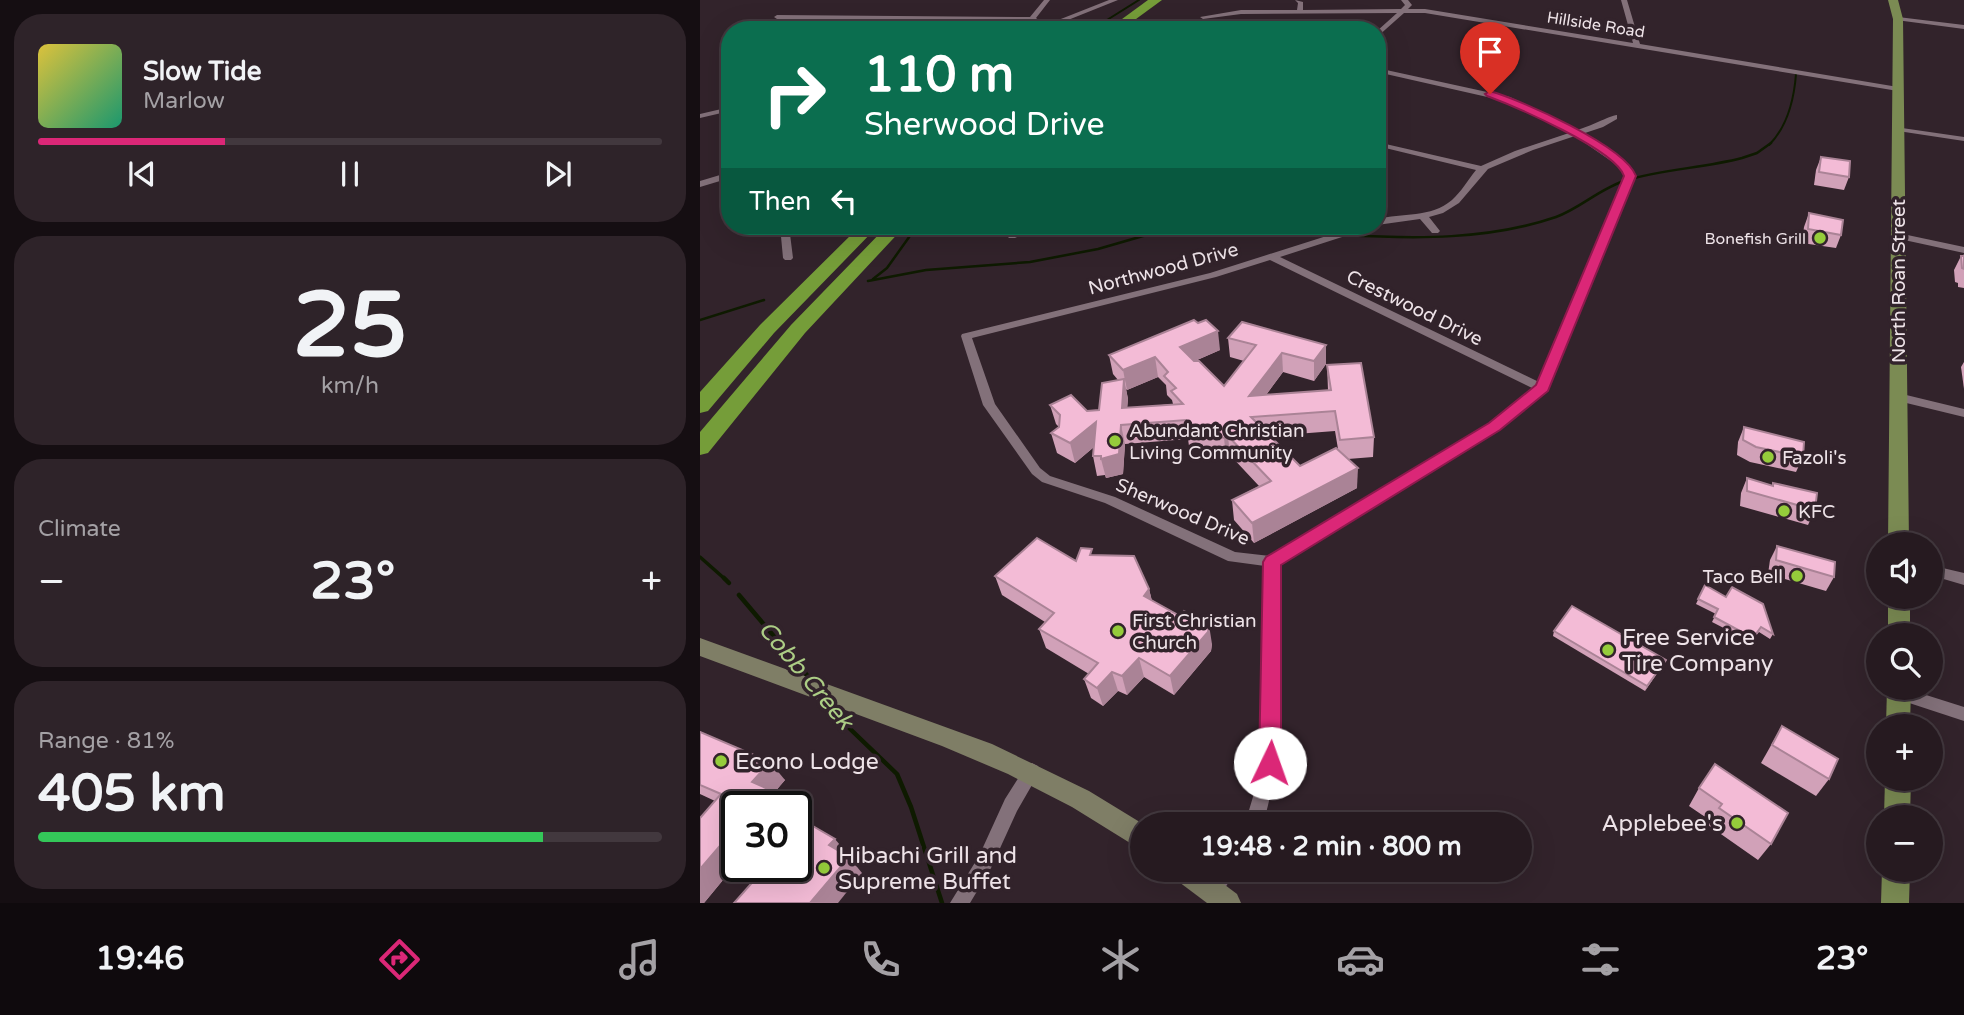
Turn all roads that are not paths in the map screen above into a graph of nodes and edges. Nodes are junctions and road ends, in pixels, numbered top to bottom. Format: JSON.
{"nodes":[{"id":1,"x":1047,"y":0,"type":"edge"},
{"id":2,"x":1115,"y":0,"type":"edge"},
{"id":3,"x":1298,"y":0,"type":"edge"},
{"id":4,"x":1404,"y":0,"type":"edge"},
{"id":5,"x":1624,"y":0,"type":"edge"},
{"id":6,"x":1893,"y":0,"type":"edge"},
{"id":7,"x":1905,"y":0,"type":"edge"},
{"id":8,"x":1160,"y":4,"type":"edge"},
{"id":9,"x":1300,"y":12,"type":"junction"},
{"id":10,"x":1401,"y":12,"type":"junction"},
{"id":11,"x":777,"y":17,"type":"dead end"},
{"id":12,"x":1203,"y":17,"type":"dead end"},
{"id":13,"x":1032,"y":19,"type":"junction"},
{"id":14,"x":1898,"y":19,"type":"junction"},
{"id":15,"x":1035,"y":21,"type":"edge"},
{"id":16,"x":1061,"y":21,"type":"edge"},
{"id":17,"x":1129,"y":21,"type":"edge"},
{"id":18,"x":1142,"y":21,"type":"edge"},
{"id":19,"x":1386,"y":26,"type":"edge"},
{"id":20,"x":1964,"y":27,"type":"edge"},
{"id":21,"x":1637,"y":45,"type":"junction"},
{"id":22,"x":1386,"y":72,"type":"edge"},
{"id":23,"x":1898,"y":89,"type":"junction"},
{"id":24,"x":721,"y":111,"type":"edge"},
{"id":25,"x":700,"y":116,"type":"edge"},
{"id":26,"x":1614,"y":117,"type":"dead end"},
{"id":27,"x":1898,"y":129,"type":"junction"},
{"id":28,"x":1576,"y":133,"type":"junction"},
{"id":29,"x":1964,"y":139,"type":"edge"},
{"id":30,"x":1386,"y":146,"type":"edge"},
{"id":31,"x":1482,"y":169,"type":"junction"},
{"id":32,"x":721,"y":178,"type":"edge"},
{"id":33,"x":700,"y":184,"type":"edge"},
{"id":34,"x":1423,"y":216,"type":"junction"},
{"id":35,"x":1386,"y":220,"type":"edge"},
{"id":36,"x":1435,"y":231,"type":"dead end"},
{"id":37,"x":785,"y":235,"type":"edge"},
{"id":38,"x":860,"y":235,"type":"edge"},
{"id":39,"x":887,"y":235,"type":"edge"},
{"id":40,"x":1339,"y":235,"type":"edge"},
{"id":41,"x":1898,"y":236,"type":"junction"},
{"id":42,"x":1964,"y":250,"type":"edge"},
{"id":43,"x":1272,"y":257,"type":"junction"},
{"id":44,"x":788,"y":258,"type":"dead end"},
{"id":45,"x":966,"y":336,"type":"joint"},
{"id":46,"x":1542,"y":387,"type":"junction"},
{"id":47,"x":1898,"y":397,"type":"junction"},
{"id":48,"x":700,"y":406,"type":"edge"},
{"id":49,"x":1964,"y":413,"type":"edge"},
{"id":50,"x":700,"y":447,"type":"edge"},
{"id":51,"x":1899,"y":532,"type":"edge"},
{"id":52,"x":1272,"y":562,"type":"junction"},
{"id":53,"x":1943,"y":573,"type":"edge"},
{"id":54,"x":1964,"y":579,"type":"edge"},
{"id":55,"x":700,"y":648,"type":"edge"},
{"id":56,"x":1926,"y":700,"type":"edge"},
{"id":57,"x":1964,"y":714,"type":"edge"},
{"id":58,"x":1032,"y":772,"type":"junction"},
{"id":59,"x":1259,"y":812,"type":"edge"},
{"id":60,"x":1130,"y":830,"type":"edge"},
{"id":61,"x":1200,"y":882,"type":"edge"},
{"id":62,"x":1896,"y":882,"type":"edge"},
{"id":63,"x":1220,"y":897,"type":"edge"},
{"id":64,"x":959,"y":903,"type":"edge"},
{"id":65,"x":1895,"y":903,"type":"edge"}],
"edges":[{"from":1,"to":13,"type":"street"},
{"from":2,"to":16,"type":"street"},
{"from":3,"to":9,"type":"street"},
{"from":4,"to":10,"type":"street"},
{"from":5,"to":21,"type":"street"},
{"from":6,"to":14,"type":"main road","name":"North Roan Street"},
{"from":7,"to":14,"type":"main road","name":"North Roan Street"},
{"from":8,"to":17,"type":"highway"},
{"from":8,"to":18,"type":"highway"},
{"from":9,"to":10,"type":"street","name":"Hillside Road"},
{"from":9,"to":12,"type":"street","name":"Hillside Road"},
{"from":10,"to":19,"type":"street"},
{"from":10,"to":21,"type":"street","name":"Hillside Road"},
{"from":11,"to":13,"type":"street"},
{"from":13,"to":15,"type":"street"},
{"from":14,"to":20,"type":"street"},
{"from":14,"to":23,"type":"main road","name":"North Roan Street"},
{"from":21,"to":23,"type":"street","name":"Hillside Road"},
{"from":22,"to":28,"type":"street"},
{"from":23,"to":27,"type":"main road","name":"North Roan Street"},
{"from":24,"to":25,"type":"street"},
{"from":26,"to":28,"type":"street"},
{"from":27,"to":29,"type":"street"},
{"from":27,"to":41,"type":"main road","name":"North Roan Street"},
{"from":28,"to":31,"type":"street"},
{"from":28,"to":46,"type":"street"},
{"from":30,"to":31,"type":"street"},
{"from":31,"to":34,"type":"street"},
{"from":32,"to":33,"type":"street"},
{"from":34,"to":35,"type":"street"},
{"from":34,"to":36,"type":"street"},
{"from":37,"to":44,"type":"street"},
{"from":38,"to":48,"type":"highway"},
{"from":39,"to":50,"type":"highway"},
{"from":40,"to":43,"type":"street","name":"Northwood Drive"},
{"from":41,"to":42,"type":"street"},
{"from":41,"to":47,"type":"main road","name":"North Roan Street"},
{"from":43,"to":45,"type":"street","name":"Northwood Drive"},
{"from":43,"to":46,"type":"street","name":"Crestwood Drive"},
{"from":45,"to":52,"type":"street","name":"Sherwood Drive"},
{"from":46,"to":52,"type":"street"},
{"from":47,"to":49,"type":"street"},
{"from":47,"to":51,"type":"main road","name":"North Roan Street"},
{"from":52,"to":59,"type":"street"},
{"from":53,"to":54,"type":"street"},
{"from":55,"to":58,"type":"street"},
{"from":56,"to":57,"type":"street"},
{"from":58,"to":60,"type":"street"},
{"from":58,"to":64,"type":"street"},
{"from":61,"to":63,"type":"street"},
{"from":62,"to":65,"type":"main road"}]}
